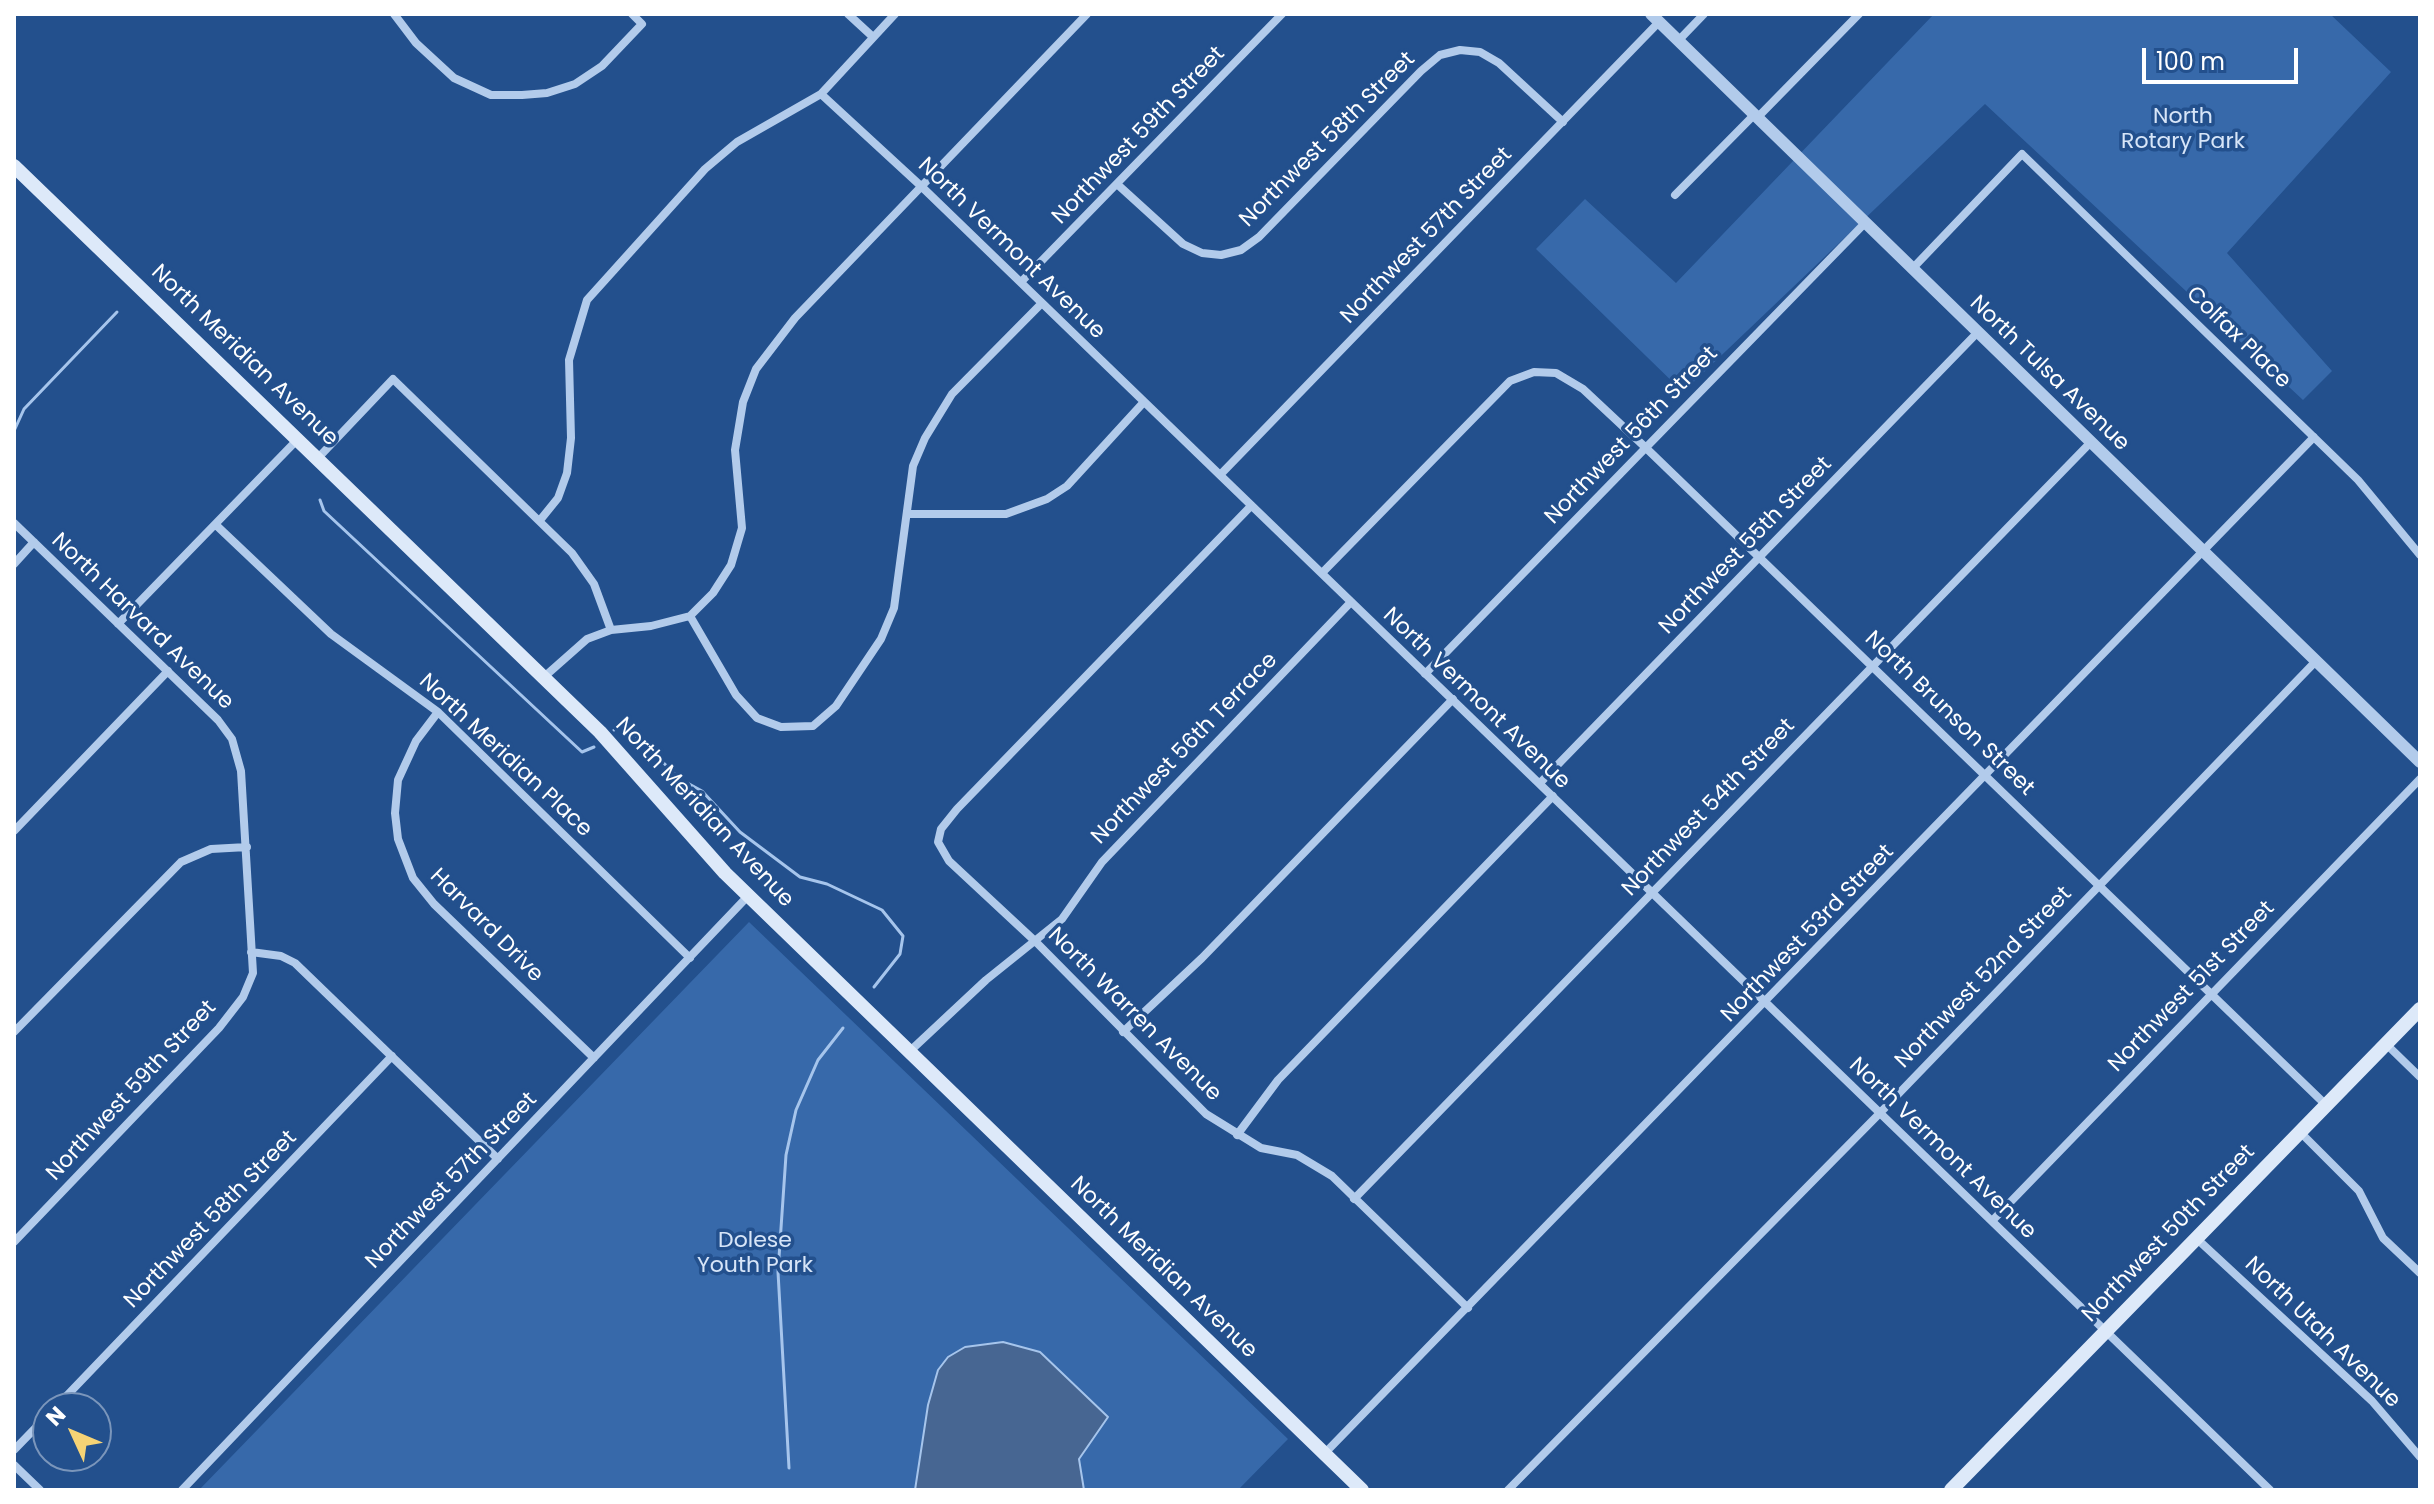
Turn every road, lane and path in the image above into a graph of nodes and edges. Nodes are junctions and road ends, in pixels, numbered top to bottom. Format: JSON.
{"nodes":[{"id":1,"x":394,"y":14,"type":"edge"},
{"id":2,"x":632,"y":14,"type":"edge"},
{"id":3,"x":848,"y":14,"type":"edge"},
{"id":4,"x":895,"y":14,"type":"edge"},
{"id":5,"x":1087,"y":14,"type":"edge"},
{"id":6,"x":1282,"y":14,"type":"edge"},
{"id":7,"x":1704,"y":14,"type":"edge"},
{"id":8,"x":1859,"y":14,"type":"edge"},
{"id":9,"x":1655,"y":18,"type":"edge"},
{"id":10,"x":873,"y":37,"type":"junction"},
{"id":11,"x":1678,"y":41,"type":"junction"},
{"id":12,"x":821,"y":94,"type":"junction"},
{"id":13,"x":1756,"y":116,"type":"junction"},
{"id":14,"x":1563,"y":122,"type":"junction"},
{"id":15,"x":14,"y":166,"type":"edge"},
{"id":16,"x":1117,"y":184,"type":"junction"},
{"id":17,"x":922,"y":187,"type":"junction"},
{"id":18,"x":1675,"y":195,"type":"dead end"},
{"id":19,"x":1865,"y":223,"type":"junction"},
{"id":20,"x":1912,"y":269,"type":"junction"},
{"id":21,"x":1021,"y":282,"type":"junction"},
{"id":22,"x":1041,"y":304,"type":"junction"},
{"id":23,"x":1977,"y":333,"type":"junction"},
{"id":24,"x":1143,"y":403,"type":"junction"},
{"id":25,"x":2314,"y":437,"type":"junction"},
{"id":26,"x":298,"y":439,"type":"junction"},
{"id":27,"x":2091,"y":442,"type":"junction"},
{"id":28,"x":1645,"y":447,"type":"junction"},
{"id":29,"x":318,"y":458,"type":"junction"},
{"id":30,"x":1220,"y":475,"type":"junction"},
{"id":31,"x":1250,"y":507,"type":"junction"},
{"id":32,"x":909,"y":514,"type":"junction"},
{"id":33,"x":541,"y":519,"type":"junction"},
{"id":34,"x":14,"y":523,"type":"edge"},
{"id":35,"x":216,"y":525,"type":"junction"},
{"id":36,"x":34,"y":542,"type":"junction"},
{"id":37,"x":2203,"y":551,"type":"junction"},
{"id":38,"x":2420,"y":555,"type":"edge"},
{"id":39,"x":1759,"y":557,"type":"junction"},
{"id":40,"x":14,"y":564,"type":"edge"},
{"id":41,"x":1322,"y":573,"type":"junction"},
{"id":42,"x":1350,"y":603,"type":"junction"},
{"id":43,"x":690,"y":616,"type":"junction"},
{"id":44,"x":118,"y":624,"type":"junction"},
{"id":45,"x":611,"y":630,"type":"junction"},
{"id":46,"x":2316,"y":661,"type":"junction"},
{"id":47,"x":1872,"y":666,"type":"junction"},
{"id":48,"x":168,"y":671,"type":"junction"},
{"id":49,"x":1425,"y":674,"type":"junction"},
{"id":50,"x":544,"y":677,"type":"junction"},
{"id":51,"x":1453,"y":699,"type":"junction"},
{"id":52,"x":438,"y":712,"type":"junction"},
{"id":53,"x":2420,"y":762,"type":"edge"},
{"id":54,"x":1987,"y":774,"type":"junction"},
{"id":55,"x":2420,"y":779,"type":"edge"},
{"id":56,"x":1540,"y":783,"type":"junction"},
{"id":57,"x":1553,"y":796,"type":"junction"},
{"id":58,"x":14,"y":831,"type":"edge"},
{"id":59,"x":247,"y":847,"type":"junction"},
{"id":60,"x":2098,"y":886,"type":"junction"},
{"id":61,"x":1652,"y":893,"type":"junction"},
{"id":62,"x":748,"y":896,"type":"junction"},
{"id":63,"x":1036,"y":942,"type":"junction"},
{"id":64,"x":251,"y":952,"type":"junction"},
{"id":65,"x":690,"y":958,"type":"junction"},
{"id":66,"x":2209,"y":995,"type":"junction"},
{"id":67,"x":1766,"y":1003,"type":"junction"},
{"id":68,"x":2420,"y":1009,"type":"edge"},
{"id":69,"x":14,"y":1032,"type":"edge"},
{"id":70,"x":1123,"y":1032,"type":"junction"},
{"id":71,"x":2385,"y":1043,"type":"junction"},
{"id":72,"x":909,"y":1052,"type":"junction"},
{"id":73,"x":392,"y":1056,"type":"junction"},
{"id":74,"x":594,"y":1058,"type":"junction"},
{"id":75,"x":2420,"y":1077,"type":"edge"},
{"id":76,"x":2326,"y":1105,"type":"junction"},
{"id":77,"x":1879,"y":1114,"type":"junction"},
{"id":78,"x":2300,"y":1132,"type":"junction"},
{"id":79,"x":1237,"y":1135,"type":"junction"},
{"id":80,"x":498,"y":1159,"type":"junction"},
{"id":81,"x":1354,"y":1199,"type":"junction"},
{"id":82,"x":1992,"y":1221,"type":"junction"},
{"id":83,"x":2196,"y":1238,"type":"junction"},
{"id":84,"x":14,"y":1242,"type":"edge"},
{"id":85,"x":2420,"y":1273,"type":"edge"},
{"id":86,"x":1468,"y":1308,"type":"junction"},
{"id":87,"x":2105,"y":1331,"type":"junction"},
{"id":88,"x":70,"y":1392,"type":"edge"},
{"id":89,"x":32,"y":1431,"type":"edge"},
{"id":90,"x":14,"y":1450,"type":"edge"},
{"id":91,"x":1325,"y":1453,"type":"junction"},
{"id":92,"x":2420,"y":1457,"type":"edge"},
{"id":93,"x":14,"y":1465,"type":"edge"},
{"id":94,"x":40,"y":1490,"type":"edge"},
{"id":95,"x":182,"y":1490,"type":"edge"},
{"id":96,"x":1362,"y":1490,"type":"edge"},
{"id":97,"x":1508,"y":1490,"type":"edge"},
{"id":98,"x":1951,"y":1490,"type":"edge"},
{"id":99,"x":2270,"y":1490,"type":"edge"}],
"edges":[{"from":1,"to":2,"type":"street"},
{"from":3,"to":10,"type":"street"},
{"from":4,"to":10,"type":"street"},
{"from":5,"to":17,"type":"street"},
{"from":6,"to":16,"type":"street","name":"Northwest 59th Street"},
{"from":7,"to":11,"type":"street"},
{"from":8,"to":13,"type":"street"},
{"from":9,"to":11,"type":"street","name":"North Tulsa Avenue"},
{"from":9,"to":14,"type":"street","name":"Northwest 57th Street"},
{"from":10,"to":12,"type":"street"},
{"from":11,"to":13,"type":"street","name":"North Tulsa Avenue"},
{"from":12,"to":17,"type":"street","name":"North Vermont Avenue"},
{"from":12,"to":33,"type":"street"},
{"from":13,"to":18,"type":"street"},
{"from":13,"to":19,"type":"street","name":"North Tulsa Avenue"},
{"from":14,"to":16,"type":"street","name":"Northwest 58th Street"},
{"from":14,"to":30,"type":"street","name":"Northwest 57th Street"},
{"from":15,"to":26,"type":"main road","name":"North Meridian Avenue"},
{"from":16,"to":21,"type":"street","name":"Northwest 59th Street"},
{"from":17,"to":21,"type":"street","name":"North Vermont Avenue"},
{"from":17,"to":43,"type":"street"},
{"from":19,"to":20,"type":"street","name":"North Tulsa Avenue"},
{"from":19,"to":28,"type":"street","name":"Northwest 56th Street"},
{"from":20,"to":23,"type":"street","name":"North Tulsa Avenue"},
{"from":20,"to":25,"type":"street","name":"Colfax Place"},
{"from":21,"to":22,"type":"street","name":"North Vermont Avenue"},
{"from":22,"to":24,"type":"street","name":"North Vermont Avenue"},
{"from":22,"to":32,"type":"street"},
{"from":23,"to":27,"type":"street","name":"North Tulsa Avenue"},
{"from":23,"to":39,"type":"street","name":"Northwest 55th Street"},
{"from":24,"to":30,"type":"street","name":"North Vermont Avenue"},
{"from":24,"to":32,"type":"street"},
{"from":25,"to":37,"type":"street","name":"Northwest 53rd Street"},
{"from":25,"to":38,"type":"street","name":"Colfax Place"},
{"from":26,"to":29,"type":"main road","name":"North Meridian Avenue"},
{"from":26,"to":35,"type":"street"},
{"from":27,"to":37,"type":"street","name":"North Tulsa Avenue"},
{"from":27,"to":47,"type":"street","name":"Northwest 54th Street"},
{"from":28,"to":39,"type":"street","name":"North Brunson Street"},
{"from":28,"to":41,"type":"street","name":"North Brunson Street"},
{"from":28,"to":49,"type":"street","name":"Northwest 56th Street"},
{"from":29,"to":33,"type":"street"},
{"from":29,"to":50,"type":"main road","name":"North Meridian Avenue"},
{"from":30,"to":31,"type":"street","name":"North Vermont Avenue"},
{"from":31,"to":41,"type":"street","name":"North Vermont Avenue"},
{"from":31,"to":63,"type":"street","name":"North Warren Avenue"},
{"from":32,"to":43,"type":"street"},
{"from":33,"to":45,"type":"street"},
{"from":34,"to":36,"type":"street","name":"North Harvard Avenue"},
{"from":35,"to":44,"type":"street"},
{"from":35,"to":52,"type":"street","name":"North Meridian Place"},
{"from":36,"to":40,"type":"street"},
{"from":36,"to":44,"type":"street","name":"North Harvard Avenue"},
{"from":37,"to":46,"type":"street","name":"North Tulsa Avenue"},
{"from":37,"to":54,"type":"street","name":"Northwest 53rd Street"},
{"from":39,"to":47,"type":"street","name":"North Brunson Street"},
{"from":39,"to":56,"type":"street","name":"Northwest 55th Street"},
{"from":41,"to":42,"type":"street","name":"North Vermont Avenue"},
{"from":42,"to":49,"type":"street","name":"North Vermont Avenue"},
{"from":42,"to":63,"type":"street","name":"Northwest 56th Terrace"},
{"from":43,"to":45,"type":"street"},
{"from":44,"to":48,"type":"street","name":"North Harvard Avenue"},
{"from":45,"to":50,"type":"street"},
{"from":46,"to":53,"type":"street","name":"North Tulsa Avenue"},
{"from":46,"to":60,"type":"street","name":"Northwest 52nd Street"},
{"from":47,"to":54,"type":"street","name":"North Brunson Street"},
{"from":47,"to":61,"type":"street","name":"Northwest 54th Street"},
{"from":48,"to":58,"type":"street"},
{"from":48,"to":59,"type":"street","name":"North Harvard Avenue"},
{"from":49,"to":51,"type":"street","name":"North Vermont Avenue"},
{"from":50,"to":62,"type":"main road","name":"North Meridian Avenue"},
{"from":51,"to":56,"type":"street","name":"North Vermont Avenue"},
{"from":51,"to":70,"type":"street"},
{"from":52,"to":65,"type":"street","name":"North Meridian Place"},
{"from":52,"to":74,"type":"street","name":"Harvard Drive"},
{"from":54,"to":60,"type":"street","name":"North Brunson Street"},
{"from":54,"to":67,"type":"street","name":"Northwest 53rd Street"},
{"from":55,"to":66,"type":"street","name":"Northwest 51st Street"},
{"from":56,"to":57,"type":"street","name":"North Vermont Avenue"},
{"from":57,"to":61,"type":"street","name":"North Vermont Avenue"},
{"from":57,"to":79,"type":"street"},
{"from":59,"to":64,"type":"street","name":"North Harvard Avenue"},
{"from":59,"to":69,"type":"street"},
{"from":60,"to":66,"type":"street","name":"North Brunson Street"},
{"from":60,"to":77,"type":"street","name":"Northwest 52nd Street"},
{"from":61,"to":67,"type":"street","name":"North Vermont Avenue"},
{"from":61,"to":81,"type":"street","name":"Northwest 54th Street"},
{"from":62,"to":65,"type":"street","name":"Northwest 57th Street"},
{"from":62,"to":72,"type":"main road","name":"North Meridian Avenue"},
{"from":63,"to":70,"type":"street","name":"North Warren Avenue"},
{"from":63,"to":72,"type":"street","name":"Northwest 56th Terrace"},
{"from":64,"to":73,"type":"street"},
{"from":64,"to":84,"type":"street","name":"Northwest 59th Street"},
{"from":65,"to":74,"type":"street","name":"Northwest 57th Street"},
{"from":66,"to":76,"type":"street","name":"North Brunson Street"},
{"from":66,"to":82,"type":"street","name":"Northwest 51st Street"},
{"from":67,"to":77,"type":"street","name":"North Vermont Avenue"},
{"from":67,"to":86,"type":"street","name":"Northwest 53rd Street"},
{"from":68,"to":71,"type":"main road","name":"Northwest 50th Street"},
{"from":70,"to":79,"type":"street","name":"North Warren Avenue"},
{"from":71,"to":75,"type":"street"},
{"from":71,"to":76,"type":"main road","name":"Northwest 50th Street"},
{"from":72,"to":91,"type":"main road","name":"North Meridian Avenue"},
{"from":73,"to":80,"type":"street"},
{"from":73,"to":88,"type":"street","name":"Northwest 58th Street"},
{"from":74,"to":80,"type":"street","name":"Northwest 57th Street"},
{"from":76,"to":78,"type":"main road","name":"Northwest 50th Street"},
{"from":77,"to":82,"type":"street","name":"North Vermont Avenue"},
{"from":77,"to":97,"type":"street","name":"Northwest 52nd Street"},
{"from":78,"to":83,"type":"main road","name":"Northwest 50th Street"},
{"from":78,"to":85,"type":"street"},
{"from":79,"to":81,"type":"street","name":"North Warren Avenue"},
{"from":80,"to":95,"type":"street","name":"Northwest 57th Street"},
{"from":81,"to":86,"type":"street","name":"North Warren Avenue"},
{"from":82,"to":87,"type":"street","name":"North Vermont Avenue"},
{"from":83,"to":87,"type":"main road","name":"Northwest 50th Street"},
{"from":83,"to":92,"type":"street","name":"North Utah Avenue"},
{"from":86,"to":91,"type":"street","name":"Northwest 53rd Street"},
{"from":87,"to":98,"type":"main road","name":"Northwest 50th Street"},
{"from":87,"to":99,"type":"street"},
{"from":89,"to":90,"type":"street"},
{"from":91,"to":96,"type":"main road","name":"North Meridian Avenue"},
{"from":93,"to":94,"type":"street"}]}
